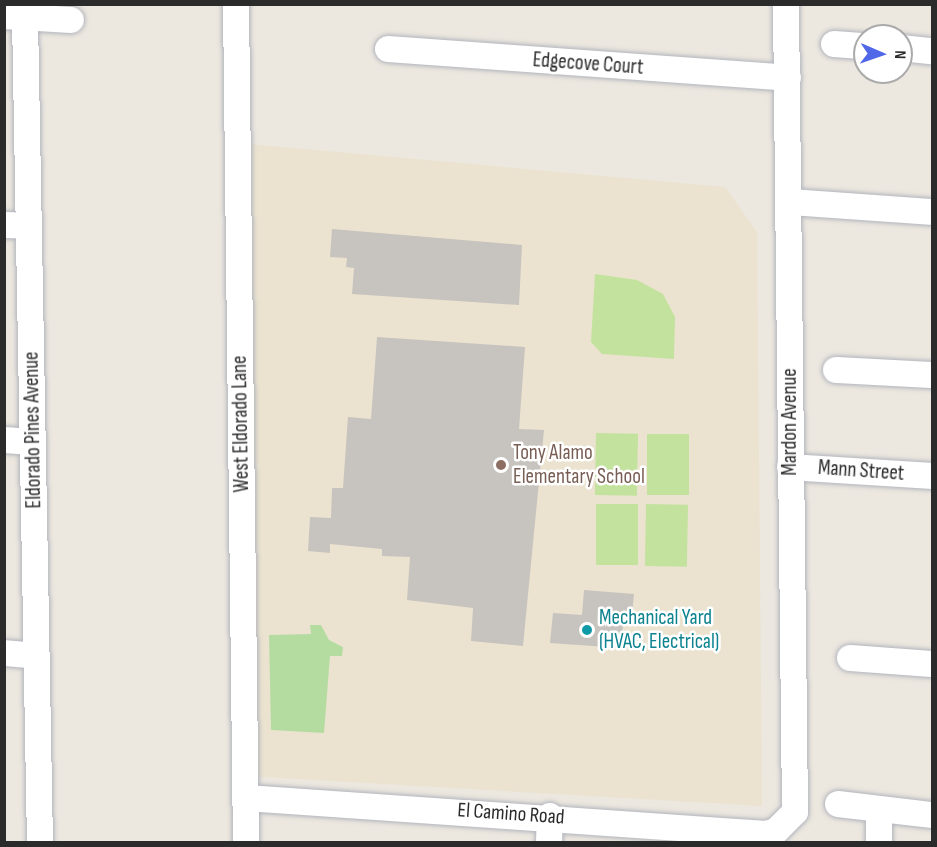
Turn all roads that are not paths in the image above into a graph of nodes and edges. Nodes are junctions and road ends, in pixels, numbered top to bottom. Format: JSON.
{"nodes":[{"id":1,"x":236,"y":4,"type":"edge"},
{"id":2,"x":786,"y":4,"type":"edge"},
{"id":3,"x":15,"y":17,"type":"edge"},
{"id":4,"x":71,"y":20,"type":"dead end"},
{"id":5,"x":834,"y":44,"type":"dead end"},
{"id":6,"x":853,"y":45,"type":"edge"},
{"id":7,"x":913,"y":49,"type":"edge"},
{"id":8,"x":388,"y":50,"type":"dead end"},
{"id":9,"x":933,"y":51,"type":"edge"},
{"id":10,"x":788,"y":78,"type":"junction"},
{"id":11,"x":789,"y":202,"type":"junction"},
{"id":12,"x":933,"y":212,"type":"edge"},
{"id":13,"x":17,"y":225,"type":"edge"},
{"id":14,"x":836,"y":370,"type":"dead end"},
{"id":15,"x":933,"y":375,"type":"edge"},
{"id":16,"x":4,"y":440,"type":"edge"},
{"id":17,"x":33,"y":442,"type":"junction"},
{"id":18,"x":790,"y":467,"type":"junction"},
{"id":19,"x":933,"y":476,"type":"edge"},
{"id":20,"x":4,"y":653,"type":"edge"},
{"id":21,"x":36,"y":656,"type":"junction"},
{"id":22,"x":850,"y":658,"type":"dead end"},
{"id":23,"x":933,"y":664,"type":"edge"},
{"id":24,"x":246,"y":798,"type":"junction"},
{"id":25,"x":838,"y":804,"type":"dead end"},
{"id":26,"x":879,"y":810,"type":"junction"},
{"id":27,"x":933,"y":815,"type":"edge"},
{"id":28,"x":550,"y":816,"type":"junction"},
{"id":29,"x":776,"y":831,"type":"joint"},
{"id":30,"x":40,"y":843,"type":"edge"},
{"id":31,"x":246,"y":843,"type":"edge"},
{"id":32,"x":549,"y":843,"type":"edge"},
{"id":33,"x":879,"y":843,"type":"edge"}],
"edges":[{"from":1,"to":24,"type":"street","name":"West Eldorado Lane"},
{"from":2,"to":10,"type":"street","name":"Mardon Avenue"},
{"from":3,"to":4,"type":"street"},
{"from":3,"to":13,"type":"street","name":"Eldorado Pines Avenue"},
{"from":5,"to":6,"type":"street"},
{"from":7,"to":9,"type":"street"},
{"from":8,"to":10,"type":"street","name":"Edgecove Court"},
{"from":10,"to":11,"type":"street","name":"Mardon Avenue"},
{"from":11,"to":12,"type":"street"},
{"from":11,"to":18,"type":"street","name":"Mardon Avenue"},
{"from":13,"to":17,"type":"street","name":"Eldorado Pines Avenue"},
{"from":14,"to":15,"type":"street"},
{"from":16,"to":17,"type":"street"},
{"from":17,"to":21,"type":"street","name":"Eldorado Pines Avenue"},
{"from":18,"to":19,"type":"street","name":"Mann Street"},
{"from":18,"to":29,"type":"street","name":"Mardon Avenue"},
{"from":20,"to":21,"type":"street"},
{"from":21,"to":30,"type":"street","name":"Eldorado Pines Avenue"},
{"from":22,"to":23,"type":"street"},
{"from":24,"to":28,"type":"street","name":"El Camino Road"},
{"from":24,"to":31,"type":"street","name":"West Eldorado Lane"},
{"from":25,"to":26,"type":"street"},
{"from":26,"to":27,"type":"street"},
{"from":26,"to":33,"type":"street"},
{"from":28,"to":29,"type":"street","name":"El Camino Road"},
{"from":28,"to":32,"type":"street"}]}
